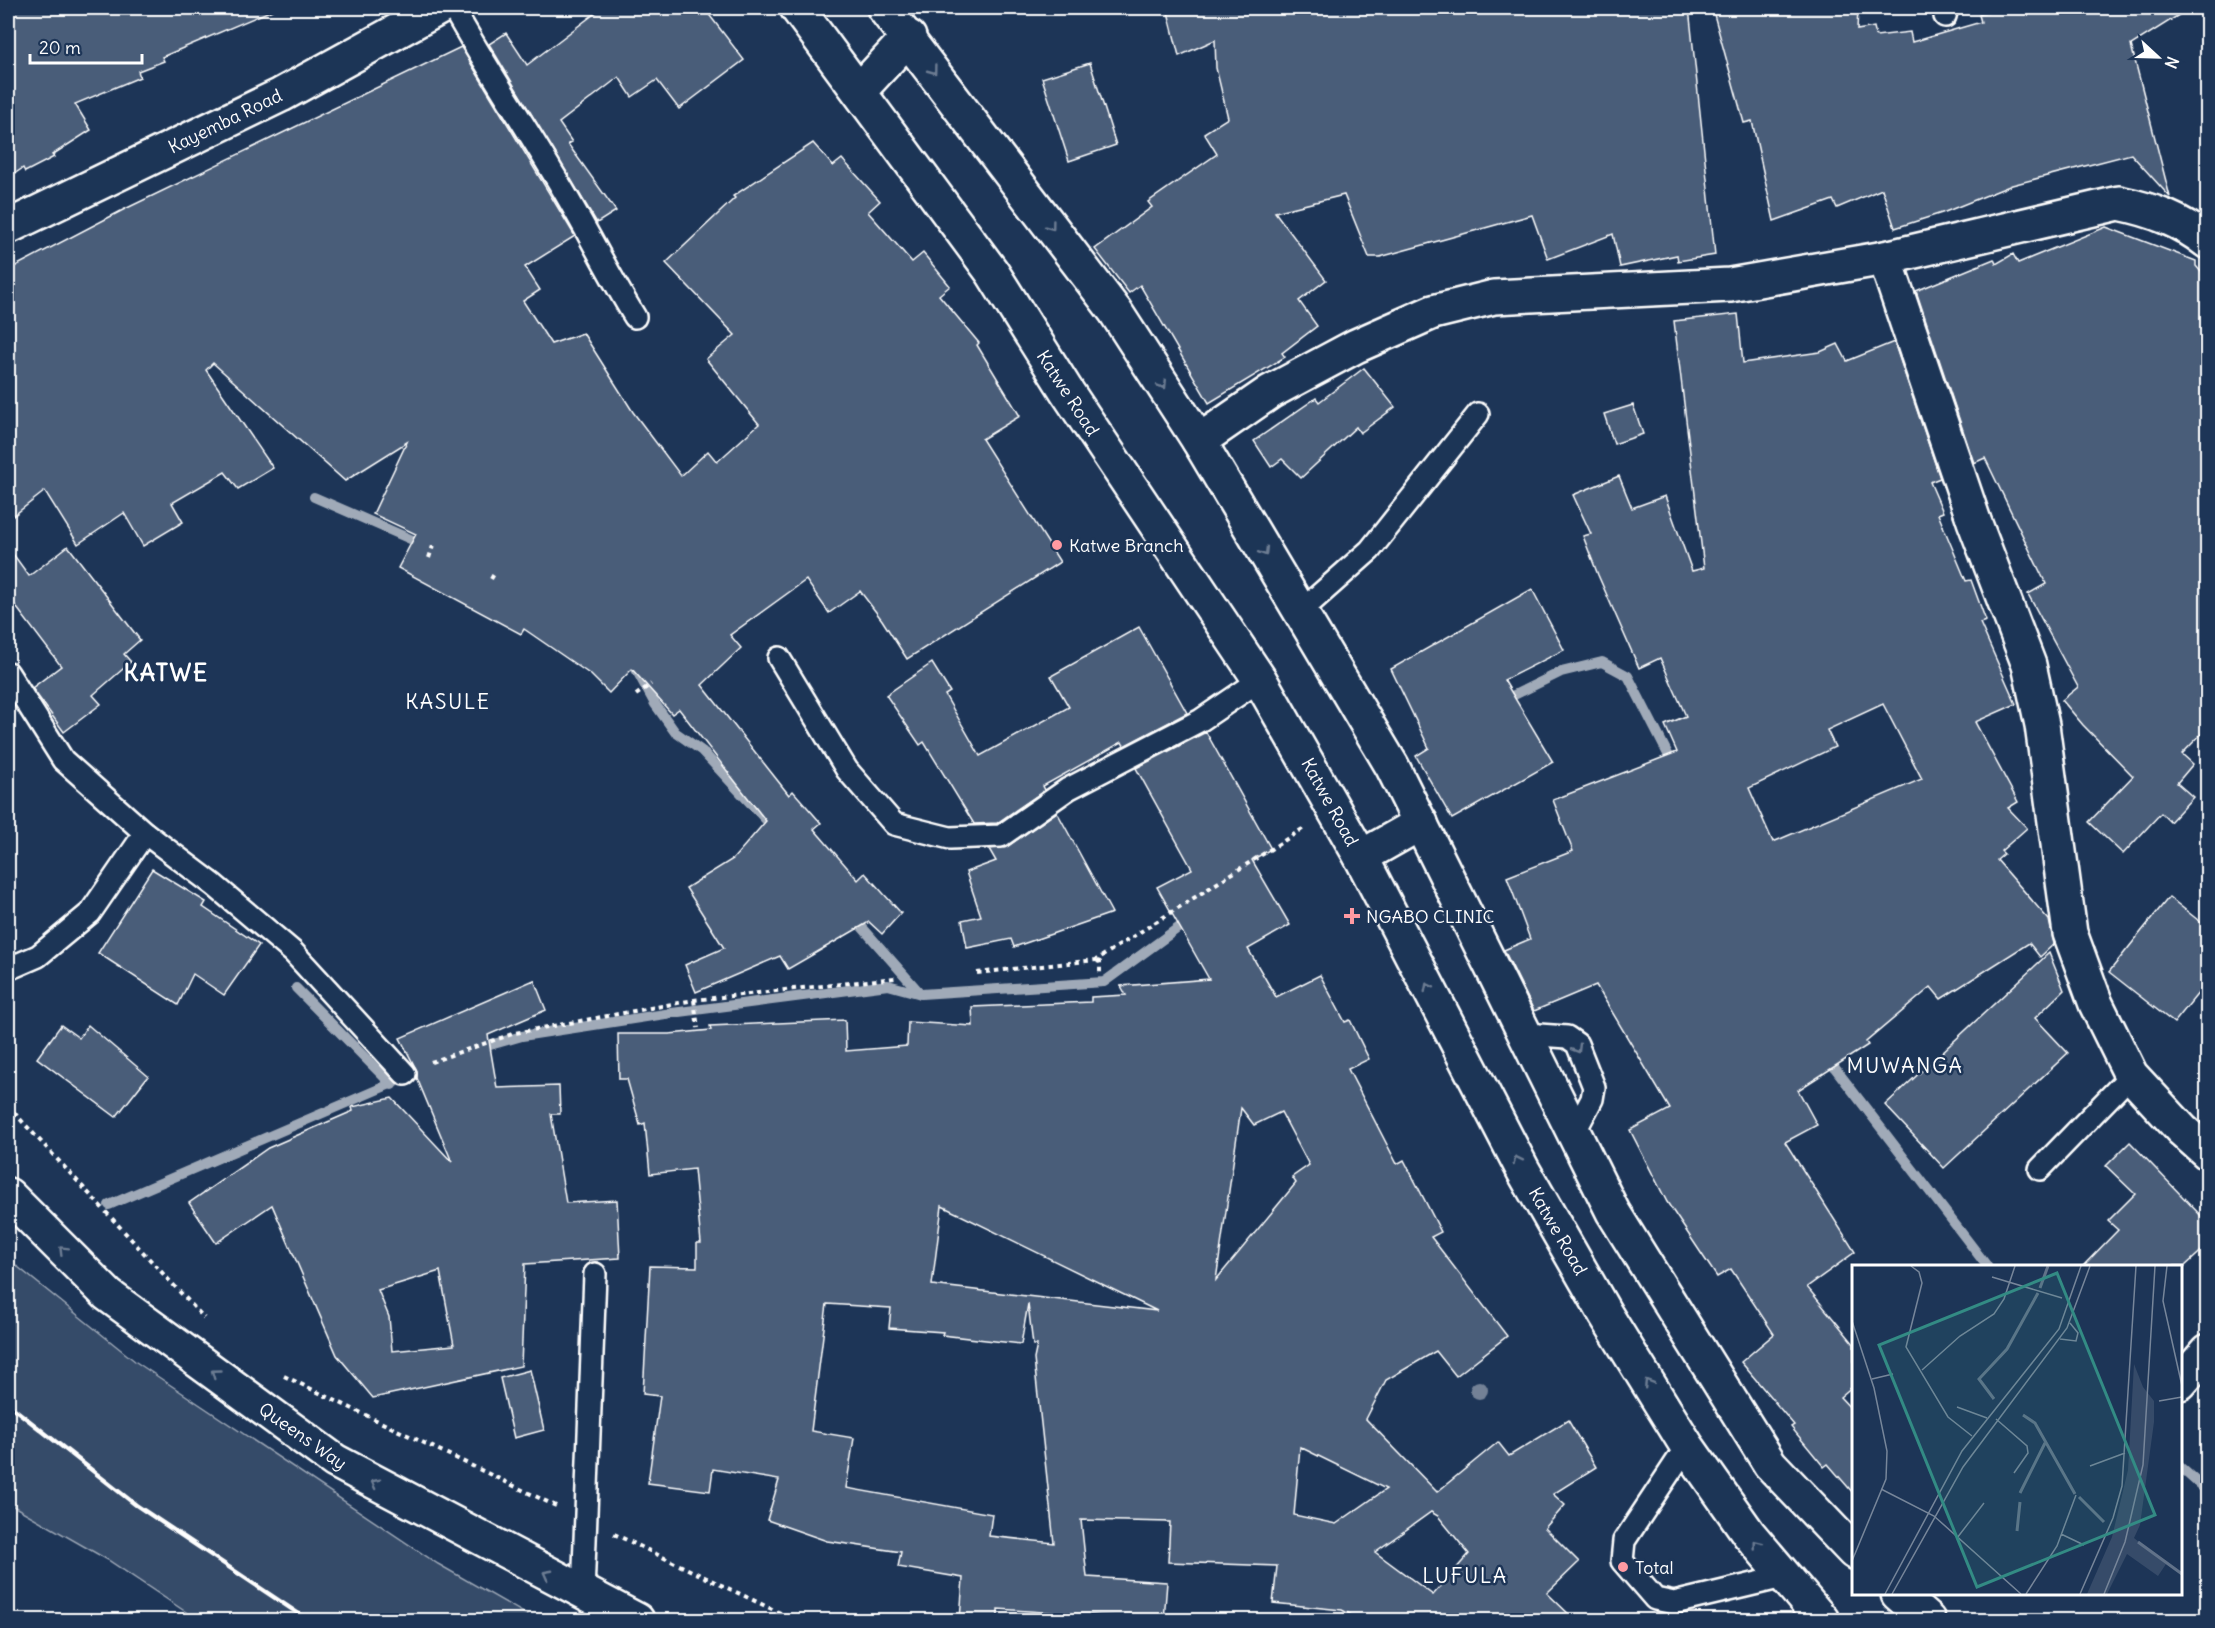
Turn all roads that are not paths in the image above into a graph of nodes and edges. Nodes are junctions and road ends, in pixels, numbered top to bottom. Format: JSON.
{"nodes":[{"id":1,"x":439,"y":8,"type":"edge"},
{"id":2,"x":453,"y":8,"type":"edge"},
{"id":3,"x":797,"y":8,"type":"edge"},
{"id":4,"x":884,"y":8,"type":"edge"},
{"id":5,"x":909,"y":37,"type":"junction"},
{"id":6,"x":861,"y":90,"type":"junction"},
{"id":7,"x":8,"y":227,"type":"edge"},
{"id":8,"x":2208,"y":242,"type":"edge"},
{"id":9,"x":1885,"y":258,"type":"junction"},
{"id":10,"x":635,"y":317,"type":"dead end"},
{"id":11,"x":1478,"y":414,"type":"dead end"},
{"id":12,"x":1199,"y":441,"type":"junction"},
{"id":13,"x":1300,"y":612,"type":"junction"},
{"id":14,"x":780,"y":658,"type":"dead end"},
{"id":15,"x":8,"y":673,"type":"edge"},
{"id":16,"x":1260,"y":680,"type":"junction"},
{"id":17,"x":1420,"y":823,"type":"junction"},
{"id":18,"x":145,"y":833,"type":"junction"},
{"id":19,"x":1361,"y":856,"type":"junction"},
{"id":20,"x":8,"y":969,"type":"edge"},
{"id":21,"x":405,"y":1074,"type":"road end"},
{"id":22,"x":2131,"y":1075,"type":"junction"},
{"id":23,"x":2208,"y":1153,"type":"edge"},
{"id":24,"x":2040,"y":1169,"type":"dead end"},
{"id":25,"x":8,"y":1195,"type":"edge"},
{"id":26,"x":595,"y":1274,"type":"dead end"},
{"id":27,"x":2208,"y":1351,"type":"edge"},
{"id":28,"x":2182,"y":1382,"type":"edge"},
{"id":29,"x":1687,"y":1446,"type":"junction"},
{"id":30,"x":1852,"y":1550,"type":"edge"},
{"id":31,"x":1783,"y":1577,"type":"junction"},
{"id":32,"x":583,"y":1594,"type":"junction"},
{"id":33,"x":1900,"y":1595,"type":"edge"},
{"id":34,"x":637,"y":1620,"type":"edge"},
{"id":35,"x":1822,"y":1620,"type":"edge"},
{"id":36,"x":1928,"y":1620,"type":"edge"}],
"edges":[{"from":1,"to":7,"type":"main road","name":"Kayemba Road"},
{"from":2,"to":10,"type":"lane"},
{"from":3,"to":6,"type":"main road","name":"Katwe Road"},
{"from":4,"to":5,"type":"main road"},
{"from":5,"to":6,"type":"main road"},
{"from":5,"to":12,"type":"main road","one_way":true},
{"from":6,"to":16,"type":"main road","name":"Katwe Road"},
{"from":8,"to":9,"type":"main road"},
{"from":9,"to":12,"type":"main road"},
{"from":9,"to":22,"type":"main road"},
{"from":11,"to":13,"type":"lane"},
{"from":12,"to":13,"type":"main road","one_way":true},
{"from":13,"to":17,"type":"main road"},
{"from":14,"to":16,"type":"lane"},
{"from":15,"to":18,"type":"lane"},
{"from":16,"to":19,"type":"main road","name":"Katwe Road"},
{"from":17,"to":19,"type":"main road"},
{"from":17,"to":30,"type":"main road","one_way":true},
{"from":18,"to":20,"type":"lane"},
{"from":18,"to":21,"type":"lane"},
{"from":29,"to":19,"type":"main road","name":"Katwe Road","one_way":true},
{"from":22,"to":23,"type":"main road"},
{"from":22,"to":24,"type":"lane"},
{"from":32,"to":25,"type":"main road","name":"Queens Way","one_way":true},
{"from":26,"to":32,"type":"lane"},
{"from":27,"to":28,"type":"main road"},
{"from":31,"to":29,"type":"main road","name":"Katwe Road","one_way":true},
{"from":29,"to":31,"type":"lane"},
{"from":31,"to":35,"type":"main road","name":"Katwe Road"},
{"from":32,"to":34,"type":"main road","name":"Queens Way"},
{"from":33,"to":36,"type":"main road"}]}
